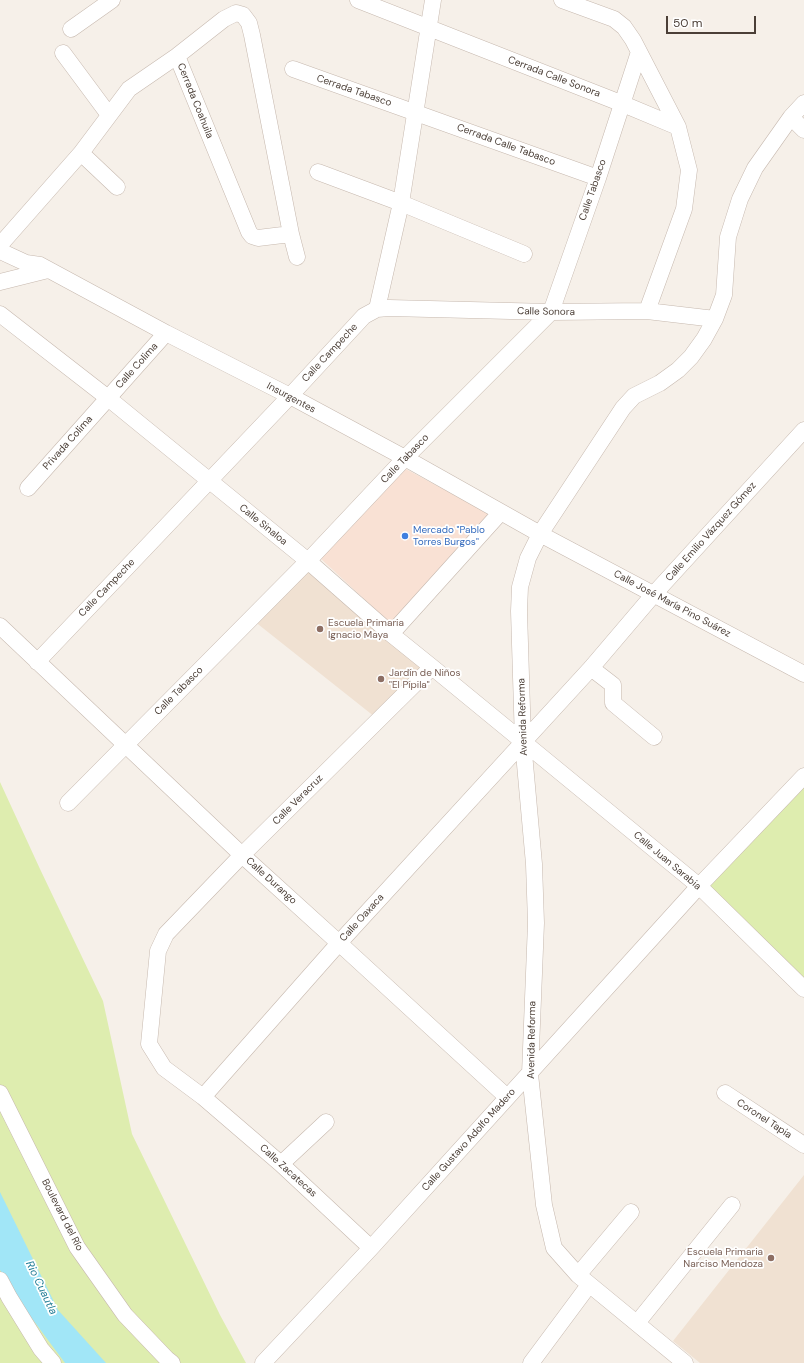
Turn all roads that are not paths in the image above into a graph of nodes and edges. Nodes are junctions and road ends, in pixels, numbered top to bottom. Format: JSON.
{"nodes":[{"id":1,"x":112,"y":0,"type":"edge"},
{"id":2,"x":358,"y":0,"type":"edge"},
{"id":3,"x":432,"y":0,"type":"edge"},
{"id":4,"x":562,"y":0,"type":"edge"},
{"id":5,"x":429,"y":28,"type":"junction"},
{"id":6,"x":71,"y":29,"type":"dead end"},
{"id":7,"x":639,"y":52,"type":"junction"},
{"id":8,"x":63,"y":53,"type":"dead end"},
{"id":9,"x":177,"y":56,"type":"junction"},
{"id":10,"x":293,"y":69,"type":"dead end"},
{"id":11,"x":623,"y":104,"type":"junction"},
{"id":12,"x":804,"y":104,"type":"edge"},
{"id":13,"x":415,"y":112,"type":"junction"},
{"id":14,"x":109,"y":115,"type":"junction"},
{"id":15,"x":791,"y":117,"type":"junction"},
{"id":16,"x":678,"y":127,"type":"junction"},
{"id":17,"x":804,"y":130,"type":"edge"},
{"id":18,"x":81,"y":153,"type":"junction"},
{"id":19,"x":318,"y":172,"type":"dead end"},
{"id":20,"x":598,"y":178,"type":"junction"},
{"id":21,"x":117,"y":187,"type":"dead end"},
{"id":22,"x":401,"y":203,"type":"junction"},
{"id":23,"x":291,"y":234,"type":"junction"},
{"id":24,"x":1,"y":243,"type":"edge"},
{"id":25,"x":524,"y":254,"type":"dead end"},
{"id":26,"x":297,"y":257,"type":"dead end"},
{"id":27,"x":44,"y":268,"type":"junction"},
{"id":28,"x":0,"y":282,"type":"edge"},
{"id":29,"x":376,"y":309,"type":"junction"},
{"id":30,"x":647,"y":311,"type":"junction"},
{"id":31,"x":550,"y":312,"type":"junction"},
{"id":32,"x":0,"y":314,"type":"edge"},
{"id":33,"x":715,"y":319,"type":"junction"},
{"id":34,"x":166,"y":333,"type":"junction"},
{"id":35,"x":290,"y":396,"type":"junction"},
{"id":36,"x":108,"y":398,"type":"junction"},
{"id":37,"x":804,"y":430,"type":"edge"},
{"id":38,"x":405,"y":458,"type":"junction"},
{"id":39,"x":209,"y":481,"type":"junction"},
{"id":40,"x":28,"y":488,"type":"dead end"},
{"id":41,"x":501,"y":512,"type":"junction"},
{"id":42,"x":540,"y":534,"type":"junction"},
{"id":43,"x":308,"y":562,"type":"junction"},
{"id":44,"x":654,"y":594,"type":"junction"},
{"id":45,"x":0,"y":626,"type":"edge"},
{"id":46,"x":391,"y":634,"type":"junction"},
{"id":47,"x":37,"y":662,"type":"junction"},
{"id":48,"x":432,"y":667,"type":"junction"},
{"id":49,"x":591,"y":668,"type":"junction"},
{"id":50,"x":804,"y":674,"type":"edge"},
{"id":51,"x":654,"y":737,"type":"dead end"},
{"id":52,"x":523,"y":742,"type":"junction"},
{"id":53,"x":126,"y":744,"type":"junction"},
{"id":54,"x":804,"y":776,"type":"edge"},
{"id":55,"x":68,"y":803,"type":"dead end"},
{"id":56,"x":242,"y":855,"type":"junction"},
{"id":57,"x":699,"y":886,"type":"junction"},
{"id":58,"x":166,"y":934,"type":"joint"},
{"id":59,"x":339,"y":943,"type":"junction"},
{"id":60,"x":804,"y":989,"type":"edge"},
{"id":61,"x":530,"y":1074,"type":"junction"},
{"id":62,"x":0,"y":1093,"type":"edge"},
{"id":63,"x":725,"y":1093,"type":"dead end"},
{"id":64,"x":507,"y":1097,"type":"junction"},
{"id":65,"x":203,"y":1098,"type":"junction"},
{"id":66,"x":326,"y":1122,"type":"dead end"},
{"id":67,"x":804,"y":1145,"type":"edge"},
{"id":68,"x":281,"y":1164,"type":"junction"},
{"id":69,"x":732,"y":1205,"type":"dead end"},
{"id":70,"x":631,"y":1212,"type":"dead end"},
{"id":71,"x":371,"y":1248,"type":"junction"},
{"id":72,"x":0,"y":1280,"type":"edge"},
{"id":73,"x":583,"y":1280,"type":"junction"},
{"id":74,"x":636,"y":1323,"type":"junction"},
{"id":75,"x":53,"y":1363,"type":"edge"},
{"id":76,"x":172,"y":1363,"type":"edge"},
{"id":77,"x":263,"y":1363,"type":"edge"},
{"id":78,"x":531,"y":1363,"type":"edge"},
{"id":79,"x":685,"y":1363,"type":"edge"}],
"edges":[{"from":1,"to":6,"type":"street"},
{"from":2,"to":5,"type":"street","name":"Cerrada Calle Sonora"},
{"from":3,"to":5,"type":"street"},
{"from":4,"to":7,"type":"street"},
{"from":5,"to":11,"type":"street","name":"Cerrada Calle Sonora"},
{"from":5,"to":13,"type":"street"},
{"from":7,"to":11,"type":"street","name":"Calle Tabasco"},
{"from":7,"to":16,"type":"street"},
{"from":8,"to":14,"type":"street"},
{"from":9,"to":14,"type":"street"},
{"from":9,"to":23,"type":"street","name":"Cerrada Coahuila"},
{"from":9,"to":23,"type":"street","name":"Cerrada Coahuila"},
{"from":10,"to":13,"type":"street","name":"Cerrada Tabasco"},
{"from":11,"to":16,"type":"street","name":"Cerrada Calle Sonora"},
{"from":11,"to":20,"type":"street","name":"Calle Tabasco"},
{"from":12,"to":15,"type":"street","name":"Avenida Reforma"},
{"from":13,"to":20,"type":"street","name":"Cerrada Calle Tabasco"},
{"from":13,"to":22,"type":"street"},
{"from":14,"to":18,"type":"street"},
{"from":15,"to":17,"type":"street"},
{"from":15,"to":33,"type":"street","name":"Avenida Reforma"},
{"from":16,"to":30,"type":"street"},
{"from":18,"to":21,"type":"street"},
{"from":18,"to":24,"type":"street"},
{"from":19,"to":22,"type":"street"},
{"from":20,"to":31,"type":"street","name":"Calle Tabasco"},
{"from":22,"to":25,"type":"street"},
{"from":22,"to":29,"type":"street"},
{"from":23,"to":26,"type":"street","name":"Cerrada Coahuila"},
{"from":24,"to":27,"type":"street","name":"Insurgentes"},
{"from":27,"to":28,"type":"street"},
{"from":27,"to":34,"type":"street","name":"Insurgentes"},
{"from":29,"to":31,"type":"street","name":"Calle Sonora"},
{"from":29,"to":35,"type":"street","name":"Calle Campeche"},
{"from":30,"to":31,"type":"street","name":"Calle Sonora"},
{"from":30,"to":33,"type":"street","name":"Calle Sonora"},
{"from":31,"to":38,"type":"street","name":"Calle Tabasco"},
{"from":32,"to":36,"type":"street","name":"Calle Sinaloa"},
{"from":33,"to":42,"type":"street","name":"Avenida Reforma"},
{"from":34,"to":35,"type":"street","name":"Insurgentes"},
{"from":34,"to":36,"type":"street","name":"Calle Colima"},
{"from":35,"to":38,"type":"street","name":"Insurgentes"},
{"from":35,"to":39,"type":"street","name":"Calle Campeche"},
{"from":36,"to":39,"type":"street","name":"Calle Sinaloa"},
{"from":36,"to":40,"type":"street","name":"Privada Colima"},
{"from":37,"to":44,"type":"street","name":"Calle Emilio Vázquez Gómez"},
{"from":38,"to":41,"type":"street","name":"Insurgentes"},
{"from":38,"to":43,"type":"street","name":"Calle Tabasco"},
{"from":39,"to":43,"type":"street","name":"Calle Sinaloa"},
{"from":39,"to":47,"type":"street","name":"Calle Campeche"},
{"from":41,"to":42,"type":"street","name":"Insurgentes"},
{"from":41,"to":46,"type":"street"},
{"from":42,"to":44,"type":"street","name":"Calle José María Pino Suárez"},
{"from":42,"to":52,"type":"street","name":"Avenida Reforma"},
{"from":43,"to":46,"type":"street","name":"Calle Sinaloa"},
{"from":43,"to":53,"type":"street","name":"Calle Tabasco"},
{"from":44,"to":49,"type":"street","name":"Calle Emilio Vázquez Gómez"},
{"from":44,"to":50,"type":"street","name":"Calle José María Pino Suárez"},
{"from":45,"to":47,"type":"street","name":"Calle Durango"},
{"from":46,"to":48,"type":"street","name":"Calle Sinaloa"},
{"from":47,"to":53,"type":"street","name":"Calle Durango"},
{"from":48,"to":52,"type":"street","name":"Calle Sinaloa"},
{"from":48,"to":56,"type":"street","name":"Calle Veracruz"},
{"from":49,"to":51,"type":"street"},
{"from":49,"to":52,"type":"street","name":"Calle Emilio Vázquez Gómez"},
{"from":52,"to":57,"type":"street","name":"Calle Juan Sarabia"},
{"from":52,"to":59,"type":"street","name":"Calle Oaxaca"},
{"from":52,"to":61,"type":"street","name":"Avenida Reforma"},
{"from":53,"to":55,"type":"street","name":"Calle Tabasco"},
{"from":53,"to":56,"type":"street","name":"Calle Durango"},
{"from":54,"to":57,"type":"street","name":"Calle Gustavo Adolfo Madero"},
{"from":56,"to":58,"type":"street","name":"Calle Veracruz"},
{"from":56,"to":59,"type":"street","name":"Calle Durango"},
{"from":57,"to":60,"type":"street","name":"Calle Juan Sarabia"},
{"from":57,"to":61,"type":"street","name":"Calle Gustavo Adolfo Madero"},
{"from":58,"to":65,"type":"street","name":"Calle Zacatecas"},
{"from":59,"to":64,"type":"street","name":"Calle Durango"},
{"from":59,"to":65,"type":"street","name":"Calle Oaxaca"},
{"from":61,"to":64,"type":"street","name":"Calle Gustavo Adolfo Madero"},
{"from":61,"to":73,"type":"street","name":"Avenida Reforma"},
{"from":62,"to":76,"type":"street","name":"Boulevard del Río"},
{"from":63,"to":67,"type":"street","name":"Coronel Tapia"},
{"from":64,"to":71,"type":"street","name":"Calle Gustavo Adolfo Madero"},
{"from":65,"to":68,"type":"street","name":"Calle Zacatecas"},
{"from":66,"to":68,"type":"street"},
{"from":68,"to":71,"type":"street","name":"Calle Zacatecas"},
{"from":69,"to":74,"type":"street"},
{"from":70,"to":73,"type":"street"},
{"from":71,"to":77,"type":"street","name":"Calle Gustavo Adolfo Madero"},
{"from":72,"to":75,"type":"street"},
{"from":73,"to":74,"type":"street","name":"Avenida Reforma"},
{"from":73,"to":78,"type":"street"},
{"from":74,"to":79,"type":"street","name":"Avenida Reforma"}]}
